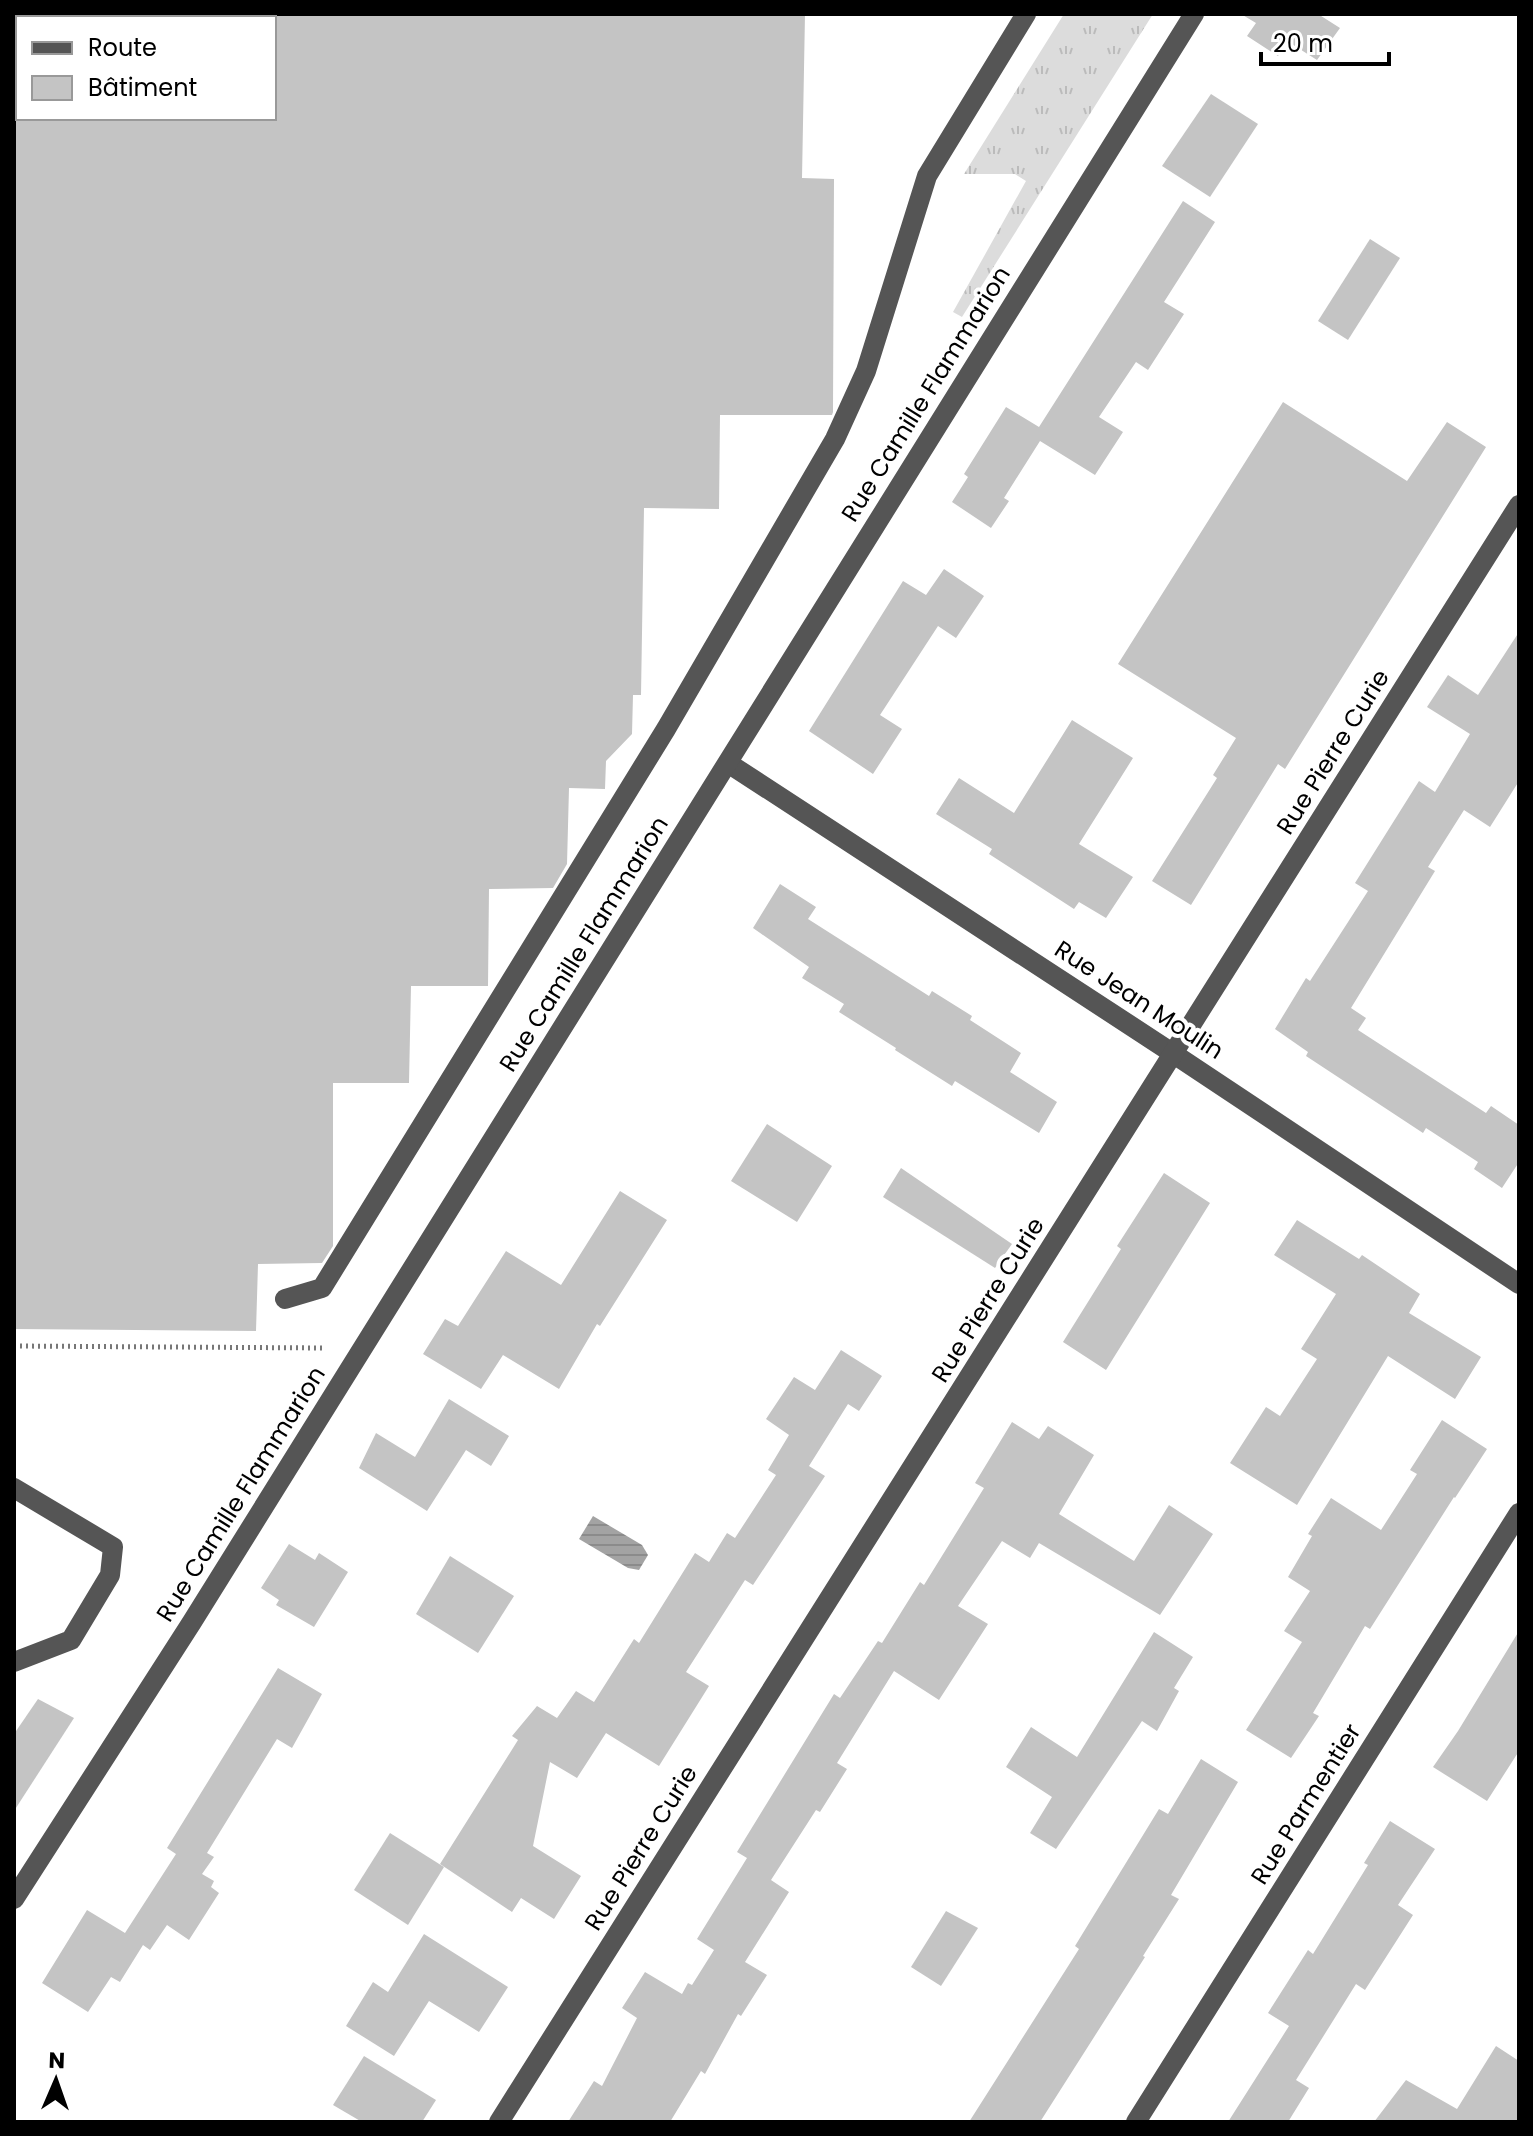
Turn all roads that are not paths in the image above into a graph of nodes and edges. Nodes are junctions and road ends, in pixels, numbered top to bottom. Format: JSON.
{"nodes":[{"id":1,"x":1026,"y":14,"type":"edge"},
{"id":2,"x":1194,"y":14,"type":"edge"},
{"id":3,"x":1519,"y":505,"type":"edge"},
{"id":4,"x":728,"y":763,"type":"junction"},
{"id":5,"x":1174,"y":1054,"type":"junction"},
{"id":6,"x":1519,"y":1284,"type":"edge"},
{"id":7,"x":285,"y":1299,"type":"dead end"},
{"id":8,"x":14,"y":1488,"type":"edge"},
{"id":9,"x":1519,"y":1513,"type":"edge"},
{"id":10,"x":14,"y":1662,"type":"edge"},
{"id":11,"x":14,"y":1899,"type":"edge"},
{"id":12,"x":499,"y":2122,"type":"edge"},
{"id":13,"x":1136,"y":2122,"type":"edge"}],
"edges":[{"from":1,"to":7,"type":"street"},
{"from":2,"to":4,"type":"street","name":"Rue Camille Flammarion"},
{"from":3,"to":5,"type":"street","name":"Rue Pierre Curie"},
{"from":4,"to":5,"type":"street","name":"Rue Jean Moulin"},
{"from":4,"to":11,"type":"street","name":"Rue Camille Flammarion"},
{"from":5,"to":6,"type":"street","name":"Rue Jean Moulin"},
{"from":5,"to":12,"type":"street","name":"Rue Pierre Curie"},
{"from":8,"to":10,"type":"street"},
{"from":9,"to":13,"type":"street","name":"Rue Parmentier"}]}
